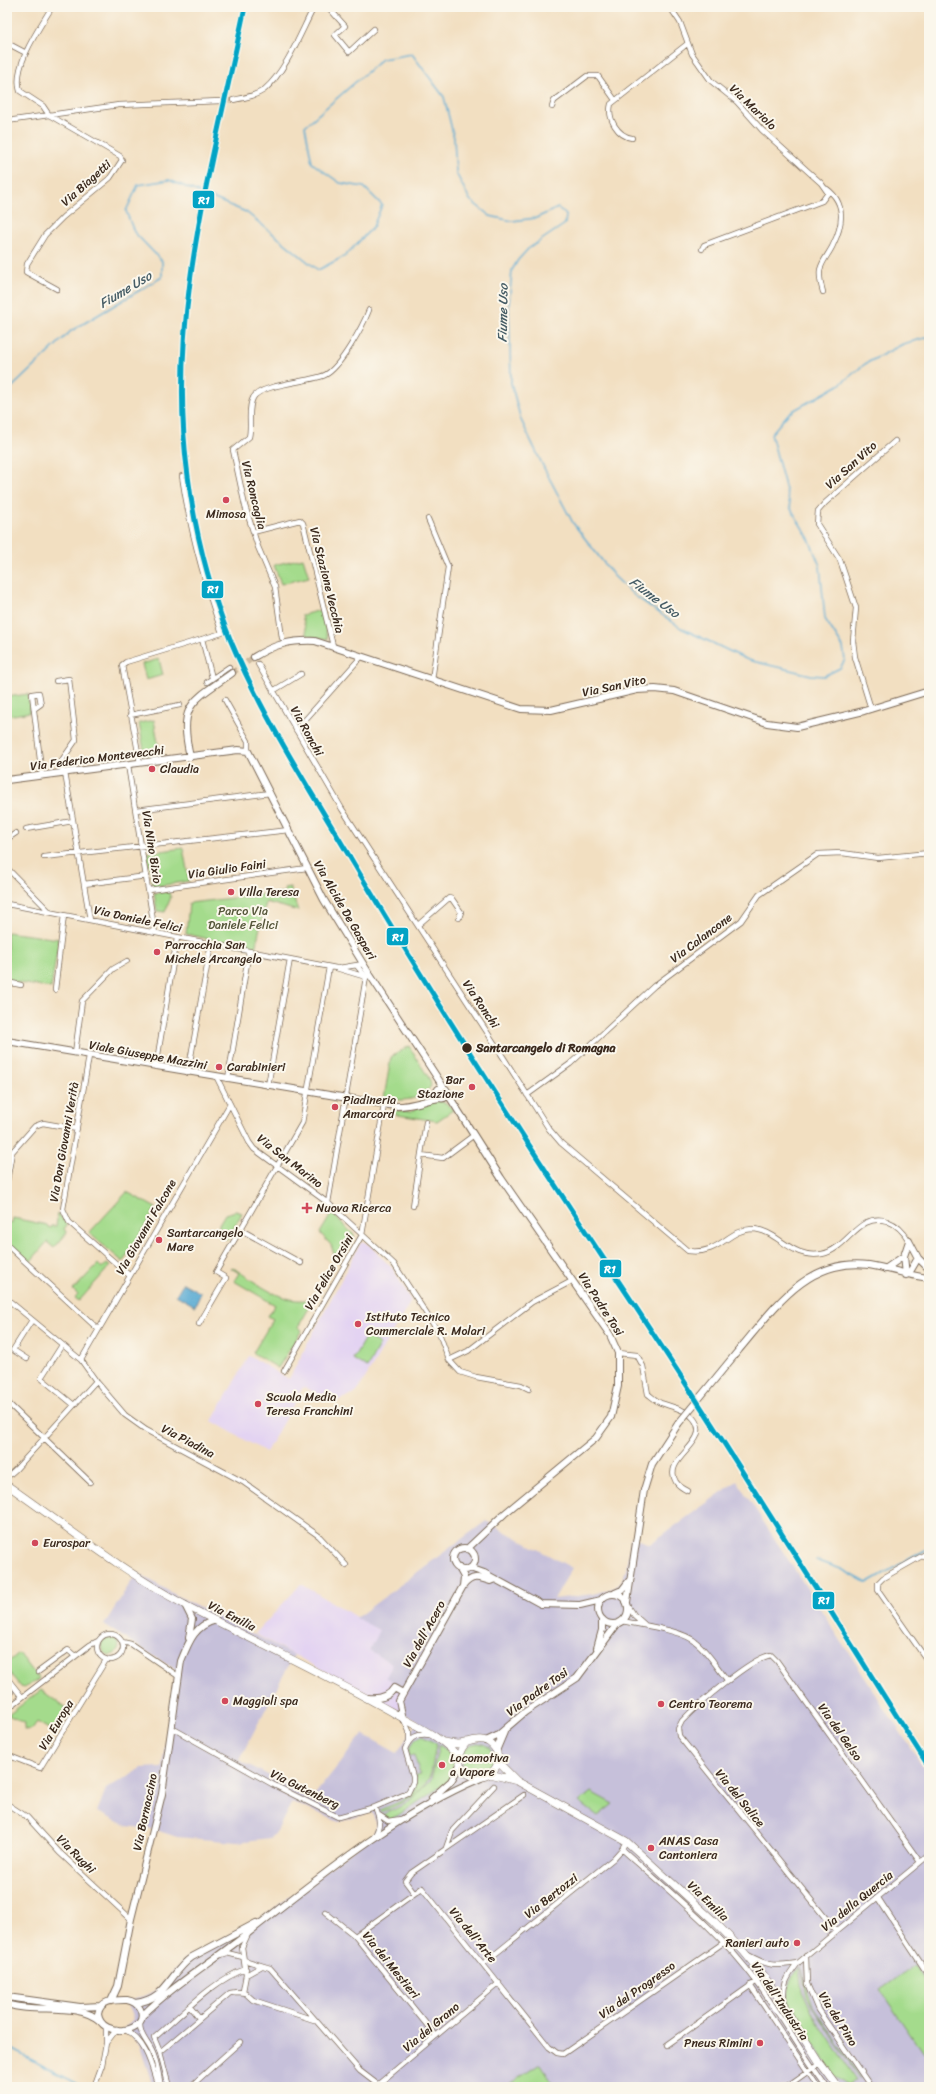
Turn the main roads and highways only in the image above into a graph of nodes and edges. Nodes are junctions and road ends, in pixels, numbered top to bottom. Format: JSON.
{"nodes":[{"id":1,"x":7,"y":1478,"type":"edge"},
{"id":2,"x":7,"y":1485,"type":"edge"},
{"id":3,"x":21,"y":1495,"type":"junction"},
{"id":4,"x":443,"y":1742,"type":"junction"},
{"id":5,"x":468,"y":1742,"type":"junction"},
{"id":6,"x":459,"y":1761,"type":"junction"},
{"id":7,"x":497,"y":1761,"type":"junction"},
{"id":8,"x":490,"y":1774,"type":"junction"},
{"id":9,"x":517,"y":1781,"type":"junction"},
{"id":10,"x":838,"y":2087,"type":"edge"}],
"edges":[{"from":1,"to":3,"type":"main road","name":"Via Emilia"},
{"from":2,"to":3,"type":"main road","name":"Via Emilia"},
{"from":3,"to":4,"type":"main road","name":"Via Emilia"},
{"from":4,"to":5,"type":"main road","name":"Via Emilia"},
{"from":4,"to":6,"type":"main road","name":"Via Emilia"},
{"from":5,"to":6,"type":"main road"},
{"from":5,"to":7,"type":"main road","name":"Via Emilia"},
{"from":6,"to":8,"type":"main road","name":"Via Emilia"},
{"from":7,"to":8,"type":"main road"},
{"from":7,"to":9,"type":"main road","name":"Via Emilia"},
{"from":8,"to":9,"type":"main road","name":"Via Emilia"},
{"from":9,"to":10,"type":"main road","name":"Via Emilia"}]}
